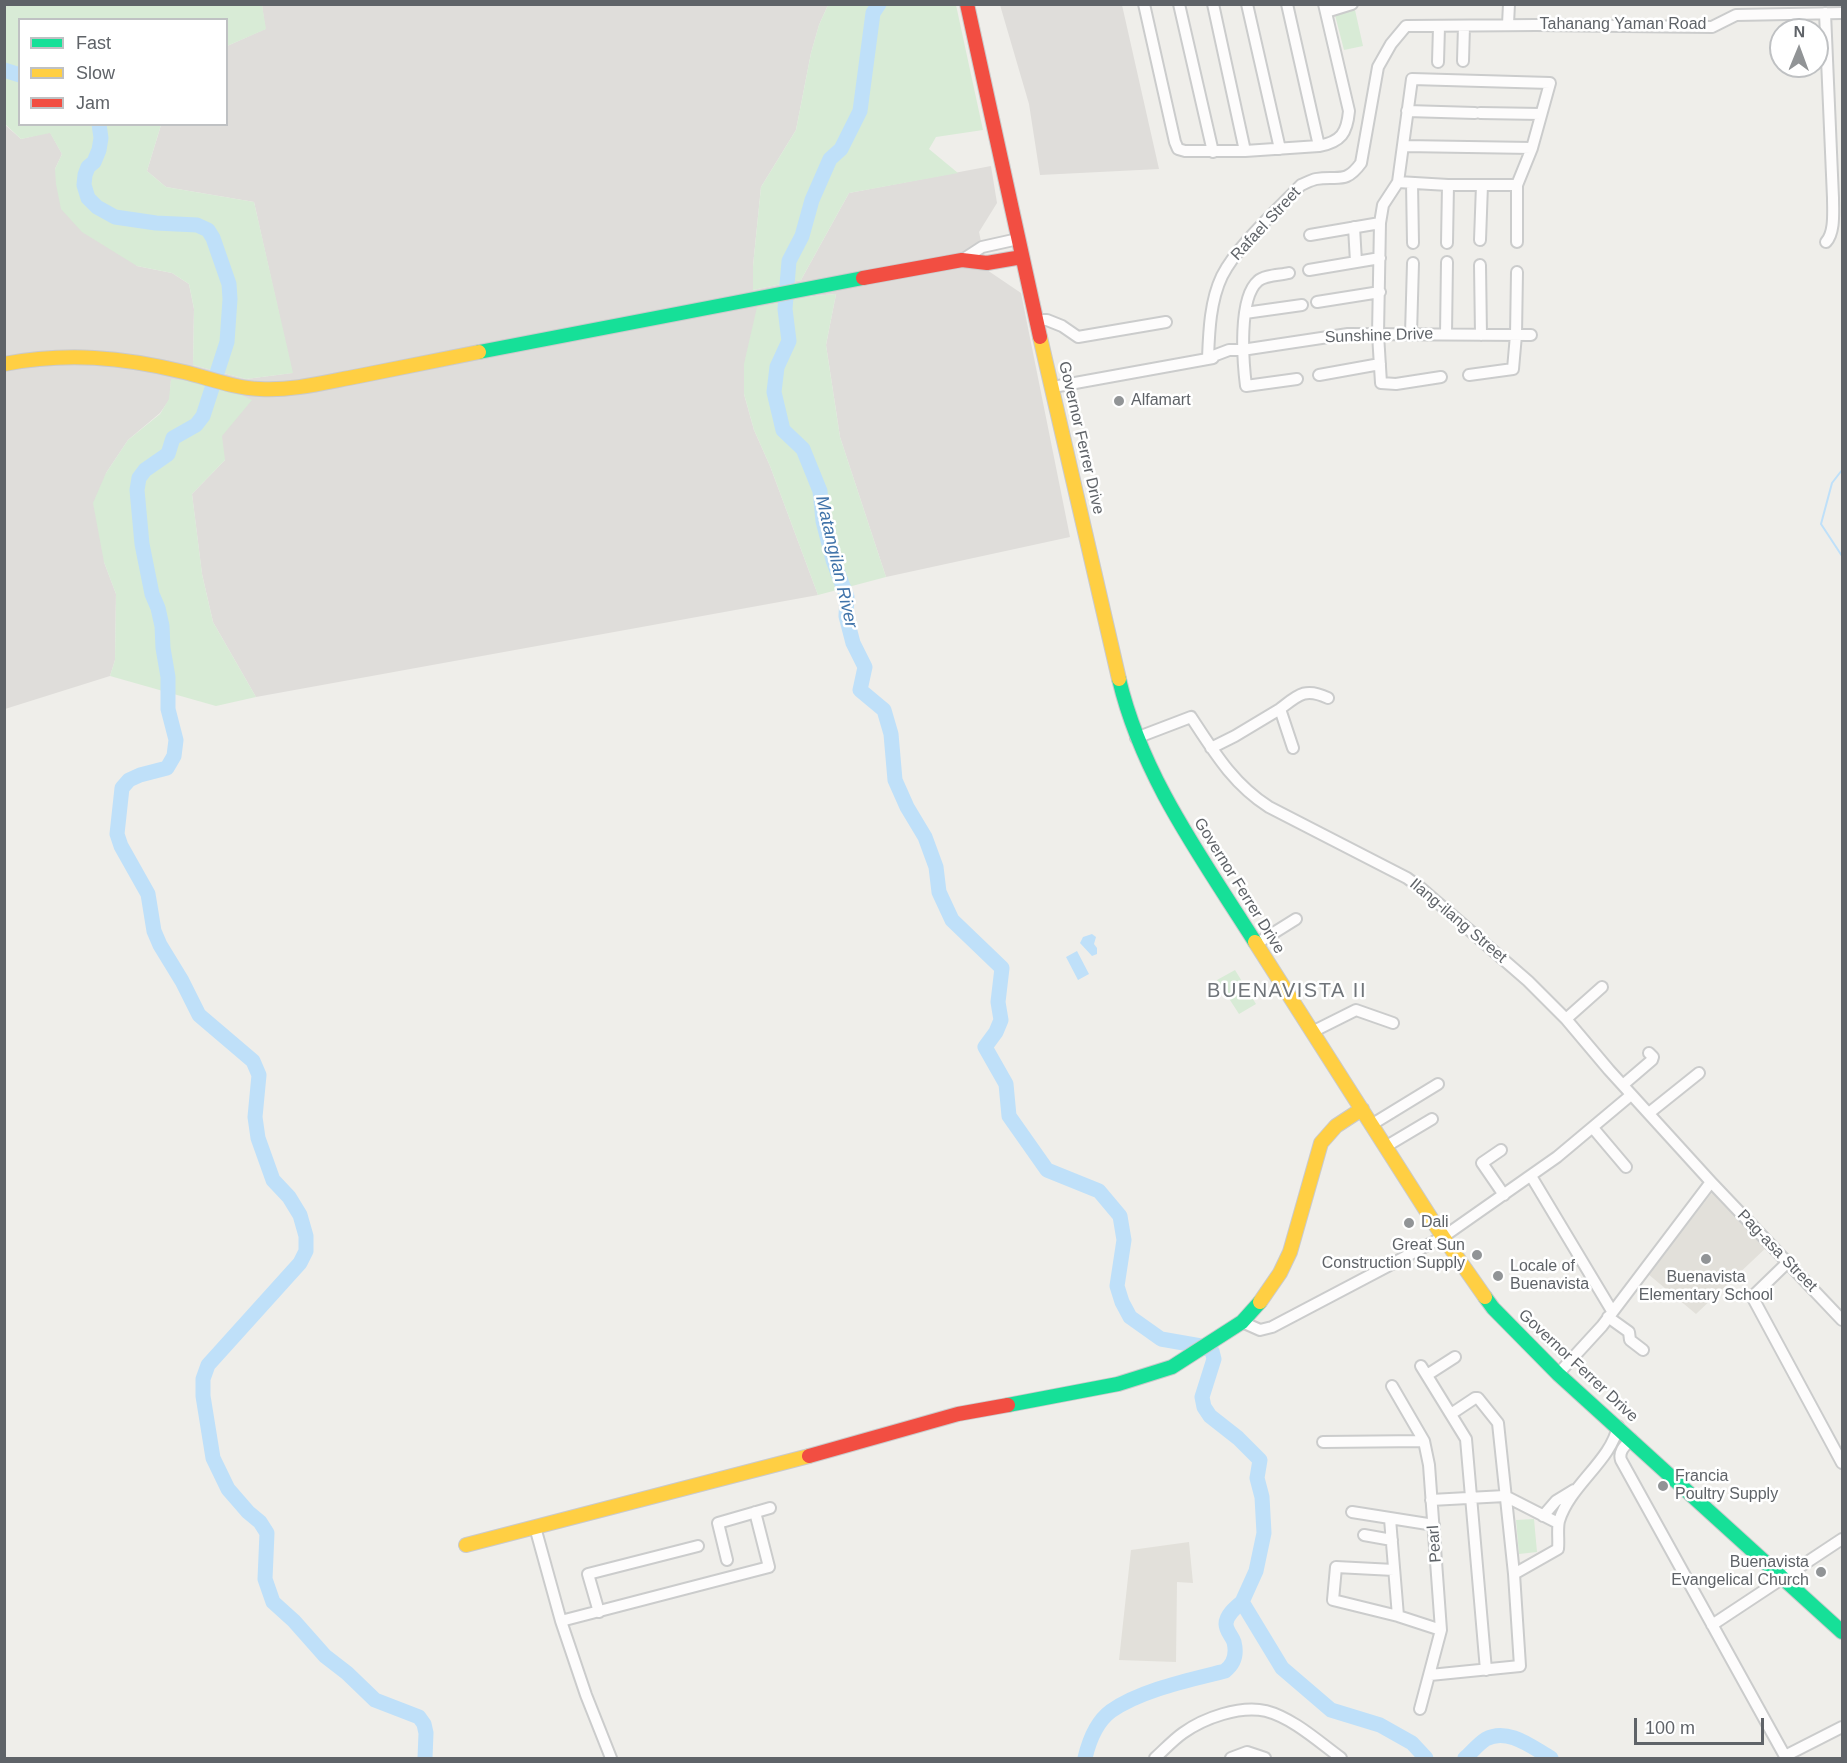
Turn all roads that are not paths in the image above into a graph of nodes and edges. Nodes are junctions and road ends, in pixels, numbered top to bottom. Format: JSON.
{"nodes":[{"id":1,"x":967,"y":4,"type":"edge"},
{"id":2,"x":1144,"y":4,"type":"edge"},
{"id":3,"x":1179,"y":4,"type":"edge"},
{"id":4,"x":1213,"y":4,"type":"edge"},
{"id":5,"x":1247,"y":4,"type":"edge"},
{"id":6,"x":1287,"y":4,"type":"edge"},
{"id":7,"x":1352,"y":4,"type":"edge"},
{"id":8,"x":1509,"y":4,"type":"edge"},
{"id":9,"x":1325,"y":8,"type":"edge"},
{"id":10,"x":1825,"y":13,"type":"junction"},
{"id":11,"x":1842,"y":13,"type":"edge"},
{"id":12,"x":1508,"y":24,"type":"junction"},
{"id":13,"x":1464,"y":26,"type":"junction"},
{"id":14,"x":1439,"y":27,"type":"junction"},
{"id":15,"x":1463,"y":61,"type":"dead end"},
{"id":16,"x":1438,"y":62,"type":"dead end"},
{"id":17,"x":1407,"y":111,"type":"junction"},
{"id":18,"x":1541,"y":114,"type":"junction"},
{"id":19,"x":1319,"y":146,"type":"junction"},
{"id":20,"x":1404,"y":146,"type":"junction"},
{"id":21,"x":1532,"y":148,"type":"junction"},
{"id":22,"x":1280,"y":149,"type":"junction"},
{"id":23,"x":1245,"y":151,"type":"junction"},
{"id":24,"x":1213,"y":152,"type":"junction"},
{"id":25,"x":1398,"y":182,"type":"junction"},
{"id":26,"x":1412,"y":183,"type":"junction"},
{"id":27,"x":1448,"y":185,"type":"junction"},
{"id":28,"x":1482,"y":185,"type":"junction"},
{"id":29,"x":1517,"y":185,"type":"junction"},
{"id":30,"x":1838,"y":198,"type":"edge"},
{"id":31,"x":1380,"y":223,"type":"junction"},
{"id":32,"x":1354,"y":227,"type":"junction"},
{"id":33,"x":1310,"y":235,"type":"dead end"},
{"id":34,"x":1018,"y":240,"type":"junction"},
{"id":35,"x":1480,"y":240,"type":"dead end"},
{"id":36,"x":1517,"y":242,"type":"dead end"},
{"id":37,"x":1826,"y":242,"type":"dead end"},
{"id":38,"x":1413,"y":243,"type":"dead end"},
{"id":39,"x":1447,"y":243,"type":"dead end"},
{"id":40,"x":1022,"y":257,"type":"junction"},
{"id":41,"x":1380,"y":258,"type":"junction"},
{"id":42,"x":962,"y":260,"type":"junction"},
{"id":43,"x":1356,"y":262,"type":"junction"},
{"id":44,"x":1447,"y":262,"type":"dead end"},
{"id":45,"x":1413,"y":263,"type":"dead end"},
{"id":46,"x":1480,"y":265,"type":"dead end"},
{"id":47,"x":1309,"y":270,"type":"dead end"},
{"id":48,"x":1517,"y":272,"type":"dead end"},
{"id":49,"x":1289,"y":273,"type":"dead end"},
{"id":50,"x":1380,"y":292,"type":"junction"},
{"id":51,"x":1317,"y":302,"type":"dead end"},
{"id":52,"x":1302,"y":305,"type":"dead end"},
{"id":53,"x":1245,"y":313,"type":"junction"},
{"id":54,"x":1038,"y":320,"type":"junction"},
{"id":55,"x":1166,"y":322,"type":"dead end"},
{"id":56,"x":1378,"y":334,"type":"junction"},
{"id":57,"x":1411,"y":334,"type":"junction"},
{"id":58,"x":1446,"y":334,"type":"junction"},
{"id":59,"x":1482,"y":335,"type":"junction"},
{"id":60,"x":1516,"y":335,"type":"junction"},
{"id":61,"x":1531,"y":335,"type":"dead end"},
{"id":62,"x":1242,"y":350,"type":"junction"},
{"id":63,"x":1208,"y":358,"type":"junction"},
{"id":64,"x":4,"y":364,"type":"edge"},
{"id":65,"x":1380,"y":364,"type":"junction"},
{"id":66,"x":1319,"y":375,"type":"dead end"},
{"id":67,"x":1469,"y":375,"type":"dead end"},
{"id":68,"x":1441,"y":377,"type":"dead end"},
{"id":69,"x":1297,"y":379,"type":"dead end"},
{"id":70,"x":1053,"y":387,"type":"junction"},
{"id":71,"x":1328,"y":698,"type":"dead end"},
{"id":72,"x":1280,"y":709,"type":"junction"},
{"id":73,"x":1136,"y":738,"type":"junction"},
{"id":74,"x":1211,"y":748,"type":"junction"},
{"id":75,"x":1293,"y":748,"type":"dead end"},
{"id":76,"x":1296,"y":919,"type":"dead end"},
{"id":77,"x":1256,"y":944,"type":"junction"},
{"id":78,"x":1602,"y":987,"type":"dead end"},
{"id":79,"x":1566,"y":1019,"type":"junction"},
{"id":80,"x":1393,"y":1023,"type":"dead end"},
{"id":81,"x":1312,"y":1032,"type":"junction"},
{"id":82,"x":1649,"y":1053,"type":"dead end"},
{"id":83,"x":1699,"y":1073,"type":"dead end"},
{"id":84,"x":1438,"y":1084,"type":"dead end"},
{"id":85,"x":1624,"y":1084,"type":"junction"},
{"id":86,"x":1631,"y":1095,"type":"junction"},
{"id":87,"x":1362,"y":1109,"type":"junction"},
{"id":88,"x":1648,"y":1113,"type":"junction"},
{"id":89,"x":1432,"y":1119,"type":"dead end"},
{"id":90,"x":1371,"y":1125,"type":"junction"},
{"id":91,"x":1593,"y":1128,"type":"junction"},
{"id":92,"x":1385,"y":1147,"type":"junction"},
{"id":93,"x":1501,"y":1150,"type":"dead end"},
{"id":94,"x":1626,"y":1167,"type":"dead end"},
{"id":95,"x":1532,"y":1176,"type":"junction"},
{"id":96,"x":1711,"y":1182,"type":"junction"},
{"id":97,"x":1504,"y":1195,"type":"junction"},
{"id":98,"x":1443,"y":1237,"type":"junction"},
{"id":99,"x":1788,"y":1262,"type":"junction"},
{"id":100,"x":1610,"y":1314,"type":"junction"},
{"id":101,"x":1842,"y":1320,"type":"edge"},
{"id":102,"x":1242,"y":1322,"type":"junction"},
{"id":103,"x":1643,"y":1350,"type":"dead end"},
{"id":104,"x":1455,"y":1357,"type":"dead end"},
{"id":105,"x":1558,"y":1374,"type":"junction"},
{"id":106,"x":1392,"y":1386,"type":"dead end"},
{"id":107,"x":1451,"y":1414,"type":"junction"},
{"id":108,"x":1618,"y":1426,"type":"junction"},
{"id":109,"x":1631,"y":1439,"type":"junction"},
{"id":110,"x":1424,"y":1441,"type":"junction"},
{"id":111,"x":1323,"y":1442,"type":"dead end"},
{"id":112,"x":1842,"y":1463,"type":"edge"},
{"id":113,"x":1576,"y":1488,"type":"junction"},
{"id":114,"x":1505,"y":1496,"type":"junction"},
{"id":115,"x":1471,"y":1497,"type":"junction"},
{"id":116,"x":1431,"y":1500,"type":"junction"},
{"id":117,"x":770,"y":1508,"type":"dead end"},
{"id":118,"x":755,"y":1512,"type":"junction"},
{"id":119,"x":1352,"y":1512,"type":"dead end"},
{"id":120,"x":1543,"y":1515,"type":"junction"},
{"id":121,"x":1390,"y":1519,"type":"junction"},
{"id":122,"x":1558,"y":1523,"type":"junction"},
{"id":123,"x":1434,"y":1525,"type":"junction"},
{"id":124,"x":535,"y":1527,"type":"junction"},
{"id":125,"x":1364,"y":1535,"type":"dead end"},
{"id":126,"x":1842,"y":1539,"type":"edge"},
{"id":127,"x":1392,"y":1540,"type":"junction"},
{"id":128,"x":466,"y":1545,"type":"dead end"},
{"id":129,"x":698,"y":1546,"type":"dead end"},
{"id":130,"x":727,"y":1560,"type":"dead end"},
{"id":131,"x":1394,"y":1570,"type":"junction"},
{"id":132,"x":1514,"y":1574,"type":"junction"},
{"id":133,"x":1783,"y":1577,"type":"junction"},
{"id":134,"x":599,"y":1612,"type":"junction"},
{"id":135,"x":1398,"y":1616,"type":"junction"},
{"id":136,"x":561,"y":1622,"type":"junction"},
{"id":137,"x":1712,"y":1625,"type":"junction"},
{"id":138,"x":1441,"y":1630,"type":"junction"},
{"id":139,"x":1842,"y":1632,"type":"edge"},
{"id":140,"x":1486,"y":1670,"type":"junction"},
{"id":141,"x":1430,"y":1675,"type":"junction"},
{"id":142,"x":1420,"y":1709,"type":"dead end"},
{"id":143,"x":1842,"y":1727,"type":"edge"},
{"id":144,"x":1785,"y":1757,"type":"edge"},
{"id":145,"x":611,"y":1758,"type":"edge"},
{"id":146,"x":1155,"y":1758,"type":"edge"},
{"id":147,"x":1231,"y":1758,"type":"edge"},
{"id":148,"x":1265,"y":1758,"type":"edge"},
{"id":149,"x":1341,"y":1758,"type":"edge"}],
"edges":[{"from":1,"to":34,"type":"street","name":"Governor Ferrer Drive"},
{"from":2,"to":24,"type":"street"},
{"from":3,"to":24,"type":"street"},
{"from":4,"to":23,"type":"street"},
{"from":5,"to":22,"type":"street"},
{"from":6,"to":19,"type":"street"},
{"from":7,"to":9,"type":"street"},
{"from":8,"to":12,"type":"street"},
{"from":9,"to":19,"type":"street"},
{"from":10,"to":11,"type":"street","name":"Tahanang Yaman Road"},
{"from":10,"to":12,"type":"street","name":"Tahanang Yaman Road"},
{"from":10,"to":30,"type":"street"},
{"from":12,"to":13,"type":"street","name":"Rafael Street"},
{"from":13,"to":14,"type":"street","name":"Rafael Street"},
{"from":13,"to":15,"type":"street"},
{"from":14,"to":16,"type":"street"},
{"from":14,"to":63,"type":"street","name":"Rafael Street"},
{"from":17,"to":18,"type":"street"},
{"from":17,"to":18,"type":"street"},
{"from":17,"to":20,"type":"street"},
{"from":18,"to":21,"type":"street"},
{"from":19,"to":22,"type":"street"},
{"from":20,"to":21,"type":"street"},
{"from":20,"to":25,"type":"street"},
{"from":21,"to":29,"type":"street"},
{"from":22,"to":23,"type":"street"},
{"from":23,"to":24,"type":"street"},
{"from":25,"to":26,"type":"street"},
{"from":25,"to":31,"type":"street"},
{"from":26,"to":27,"type":"street"},
{"from":26,"to":38,"type":"street"},
{"from":27,"to":28,"type":"street"},
{"from":27,"to":39,"type":"street"},
{"from":28,"to":29,"type":"street"},
{"from":28,"to":35,"type":"street"},
{"from":29,"to":36,"type":"street"},
{"from":30,"to":37,"type":"street"},
{"from":31,"to":32,"type":"street"},
{"from":31,"to":41,"type":"street"},
{"from":32,"to":33,"type":"street"},
{"from":32,"to":43,"type":"street"},
{"from":34,"to":40,"type":"street","name":"Governor Ferrer Drive"},
{"from":34,"to":42,"type":"street"},
{"from":40,"to":42,"type":"street"},
{"from":40,"to":54,"type":"street","name":"Governor Ferrer Drive"},
{"from":41,"to":43,"type":"street"},
{"from":41,"to":50,"type":"street"},
{"from":42,"to":64,"type":"street"},
{"from":43,"to":47,"type":"street"},
{"from":44,"to":58,"type":"street"},
{"from":45,"to":57,"type":"street"},
{"from":46,"to":59,"type":"street"},
{"from":48,"to":60,"type":"street"},
{"from":49,"to":53,"type":"street"},
{"from":50,"to":51,"type":"street"},
{"from":50,"to":56,"type":"street"},
{"from":52,"to":53,"type":"street"},
{"from":53,"to":62,"type":"street"},
{"from":54,"to":55,"type":"street"},
{"from":54,"to":70,"type":"street","name":"Governor Ferrer Drive"},
{"from":56,"to":57,"type":"street","name":"Sunshine Drive"},
{"from":56,"to":62,"type":"street","name":"Sunshine Drive"},
{"from":56,"to":65,"type":"street"},
{"from":57,"to":58,"type":"street","name":"Sunshine Drive"},
{"from":58,"to":59,"type":"street","name":"Sunshine Drive"},
{"from":59,"to":60,"type":"street","name":"Sunshine Drive"},
{"from":60,"to":61,"type":"street","name":"Sunshine Drive"},
{"from":60,"to":67,"type":"street"},
{"from":62,"to":63,"type":"street","name":"Sunshine Drive"},
{"from":62,"to":69,"type":"street"},
{"from":63,"to":70,"type":"street","name":"Sunshine Drive"},
{"from":65,"to":66,"type":"street"},
{"from":65,"to":68,"type":"street"},
{"from":70,"to":73,"type":"street","name":"Governor Ferrer Drive"},
{"from":71,"to":72,"type":"street"},
{"from":72,"to":74,"type":"street"},
{"from":72,"to":75,"type":"street"},
{"from":73,"to":74,"type":"street","name":"Ilang-ilang Street"},
{"from":73,"to":77,"type":"street","name":"Governor Ferrer Drive"},
{"from":74,"to":79,"type":"street","name":"Ilang-ilang Street"},
{"from":76,"to":77,"type":"street"},
{"from":77,"to":81,"type":"street","name":"Governor Ferrer Drive"},
{"from":78,"to":79,"type":"street"},
{"from":79,"to":85,"type":"street","name":"Ilang-ilang Street"},
{"from":80,"to":81,"type":"street"},
{"from":81,"to":87,"type":"street","name":"Governor Ferrer Drive"},
{"from":82,"to":85,"type":"street"},
{"from":83,"to":88,"type":"street"},
{"from":84,"to":90,"type":"street"},
{"from":85,"to":86,"type":"street","name":"Ilang-ilang Street"},
{"from":86,"to":88,"type":"street","name":"Ilang-ilang Street"},
{"from":86,"to":91,"type":"street"},
{"from":87,"to":90,"type":"street","name":"Governor Ferrer Drive"},
{"from":87,"to":102,"type":"street"},
{"from":88,"to":96,"type":"street","name":"Ilang-ilang Street"},
{"from":89,"to":92,"type":"street"},
{"from":90,"to":92,"type":"street","name":"Governor Ferrer Drive"},
{"from":91,"to":94,"type":"street"},
{"from":91,"to":95,"type":"street"},
{"from":92,"to":98,"type":"street","name":"Governor Ferrer Drive"},
{"from":93,"to":97,"type":"street"},
{"from":95,"to":97,"type":"street"},
{"from":95,"to":100,"type":"street"},
{"from":96,"to":99,"type":"street","name":"Pag-asa Street"},
{"from":96,"to":100,"type":"street"},
{"from":97,"to":98,"type":"street"},
{"from":98,"to":102,"type":"street"},
{"from":98,"to":105,"type":"street","name":"Governor Ferrer Drive"},
{"from":99,"to":101,"type":"street","name":"Pag-asa Street"},
{"from":99,"to":112,"type":"street"},
{"from":100,"to":103,"type":"street"},
{"from":100,"to":105,"type":"street"},
{"from":102,"to":124,"type":"street"},
{"from":104,"to":107,"type":"street"},
{"from":105,"to":108,"type":"street","name":"Governor Ferrer Drive"},
{"from":106,"to":110,"type":"street","name":"Pearl"},
{"from":107,"to":114,"type":"street"},
{"from":107,"to":115,"type":"street"},
{"from":108,"to":109,"type":"street","name":"Governor Ferrer Drive"},
{"from":108,"to":113,"type":"street"},
{"from":109,"to":133,"type":"street","name":"Governor Ferrer Drive"},
{"from":109,"to":137,"type":"street"},
{"from":110,"to":111,"type":"street"},
{"from":110,"to":116,"type":"street","name":"Pearl"},
{"from":113,"to":120,"type":"street"},
{"from":113,"to":122,"type":"street"},
{"from":114,"to":115,"type":"street"},
{"from":114,"to":120,"type":"street"},
{"from":114,"to":132,"type":"street"},
{"from":115,"to":116,"type":"street"},
{"from":115,"to":140,"type":"street"},
{"from":116,"to":123,"type":"street","name":"Pearl"},
{"from":117,"to":118,"type":"street"},
{"from":118,"to":130,"type":"street"},
{"from":118,"to":134,"type":"street"},
{"from":119,"to":121,"type":"street"},
{"from":120,"to":122,"type":"street"},
{"from":121,"to":123,"type":"street"},
{"from":121,"to":127,"type":"street"},
{"from":122,"to":132,"type":"street"},
{"from":123,"to":138,"type":"street","name":"Pearl"},
{"from":124,"to":128,"type":"street"},
{"from":124,"to":136,"type":"street"},
{"from":125,"to":127,"type":"street"},
{"from":126,"to":133,"type":"street"},
{"from":127,"to":131,"type":"street"},
{"from":129,"to":134,"type":"street"},
{"from":131,"to":135,"type":"street"},
{"from":131,"to":135,"type":"street"},
{"from":132,"to":140,"type":"street"},
{"from":133,"to":137,"type":"street"},
{"from":133,"to":139,"type":"street","name":"Governor Ferrer Drive"},
{"from":134,"to":136,"type":"street"},
{"from":135,"to":138,"type":"street"},
{"from":136,"to":145,"type":"street"},
{"from":137,"to":144,"type":"street"},
{"from":138,"to":141,"type":"street","name":"Pearl"},
{"from":140,"to":141,"type":"street"},
{"from":141,"to":142,"type":"street","name":"Pearl"},
{"from":143,"to":144,"type":"street"},
{"from":146,"to":149,"type":"street"},
{"from":147,"to":148,"type":"street"}]}
